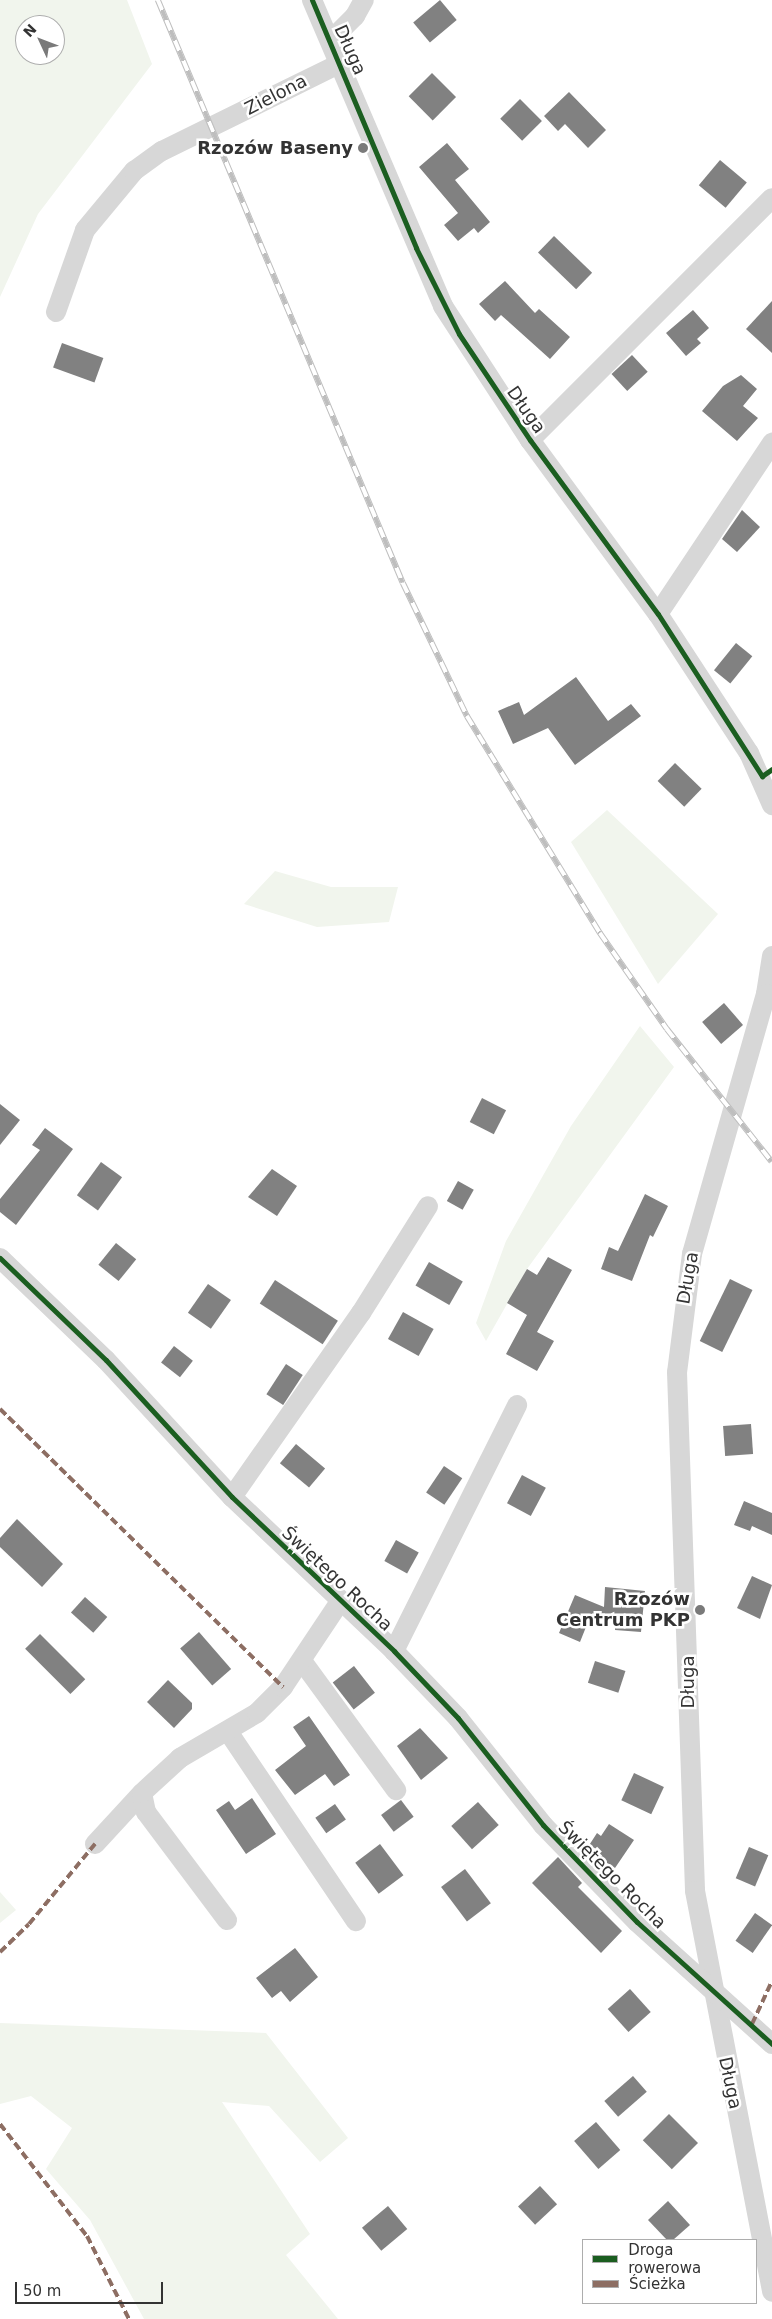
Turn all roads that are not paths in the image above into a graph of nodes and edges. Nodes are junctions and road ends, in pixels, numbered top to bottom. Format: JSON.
{"nodes":[{"id":1,"x":312,"y":0,"type":"edge"},
{"id":2,"x":364,"y":0,"type":"edge"},
{"id":3,"x":331,"y":40,"type":"junction"},
{"id":4,"x":341,"y":63,"type":"junction"},
{"id":5,"x":772,"y":198,"type":"edge"},
{"id":6,"x":56,"y":312,"type":"dead end"},
{"id":7,"x":530,"y":440,"type":"junction"},
{"id":8,"x":772,"y":443,"type":"edge"},
{"id":9,"x":658,"y":614,"type":"junction"},
{"id":10,"x":767,"y":772,"type":"edge"},
{"id":11,"x":772,"y":805,"type":"edge"},
{"id":12,"x":772,"y":956,"type":"edge"},
{"id":13,"x":764,"y":1025,"type":"edge"},
{"id":14,"x":428,"y":1206,"type":"dead end"},
{"id":15,"x":0,"y":1258,"type":"edge"},
{"id":16,"x":517,"y":1405,"type":"dead end"},
{"id":17,"x":232,"y":1497,"type":"junction"},
{"id":18,"x":339,"y":1603,"type":"junction"},
{"id":19,"x":394,"y":1651,"type":"junction"},
{"id":20,"x":302,"y":1661,"type":"junction"},
{"id":21,"x":229,"y":1733,"type":"junction"},
{"id":22,"x":396,"y":1790,"type":"dead end"},
{"id":23,"x":142,"y":1793,"type":"junction"},
{"id":24,"x":95,"y":1844,"type":"dead end"},
{"id":25,"x":228,"y":1920,"type":"dead end"},
{"id":26,"x":356,"y":1921,"type":"dead end"},
{"id":27,"x":712,"y":1987,"type":"junction"},
{"id":28,"x":772,"y":2044,"type":"edge"},
{"id":29,"x":772,"y":2292,"type":"edge"}],
"edges":[{"from":1,"to":3,"type":"street","name":"Długa"},
{"from":2,"to":3,"type":"street"},
{"from":3,"to":4,"type":"street","name":"Długa"},
{"from":4,"to":6,"type":"street","name":"Zielona"},
{"from":4,"to":7,"type":"street","name":"Długa"},
{"from":5,"to":7,"type":"street"},
{"from":7,"to":9,"type":"street","name":"Długa"},
{"from":8,"to":9,"type":"street"},
{"from":9,"to":10,"type":"street","name":"Długa"},
{"from":10,"to":11,"type":"street","name":"Długa"},
{"from":12,"to":13,"type":"street","name":"Długa"},
{"from":13,"to":27,"type":"street","name":"Długa"},
{"from":14,"to":17,"type":"street"},
{"from":15,"to":17,"type":"street","name":"Świętego Rocha"},
{"from":16,"to":19,"type":"street"},
{"from":17,"to":18,"type":"street","name":"Świętego Rocha"},
{"from":18,"to":19,"type":"street","name":"Świętego Rocha"},
{"from":18,"to":20,"type":"street"},
{"from":19,"to":27,"type":"street","name":"Świętego Rocha"},
{"from":20,"to":21,"type":"street"},
{"from":20,"to":22,"type":"street"},
{"from":21,"to":23,"type":"street"},
{"from":21,"to":26,"type":"street"},
{"from":23,"to":24,"type":"street"},
{"from":23,"to":25,"type":"street"},
{"from":27,"to":28,"type":"street","name":"Świętego Rocha"},
{"from":27,"to":29,"type":"street","name":"Długa"}]}
